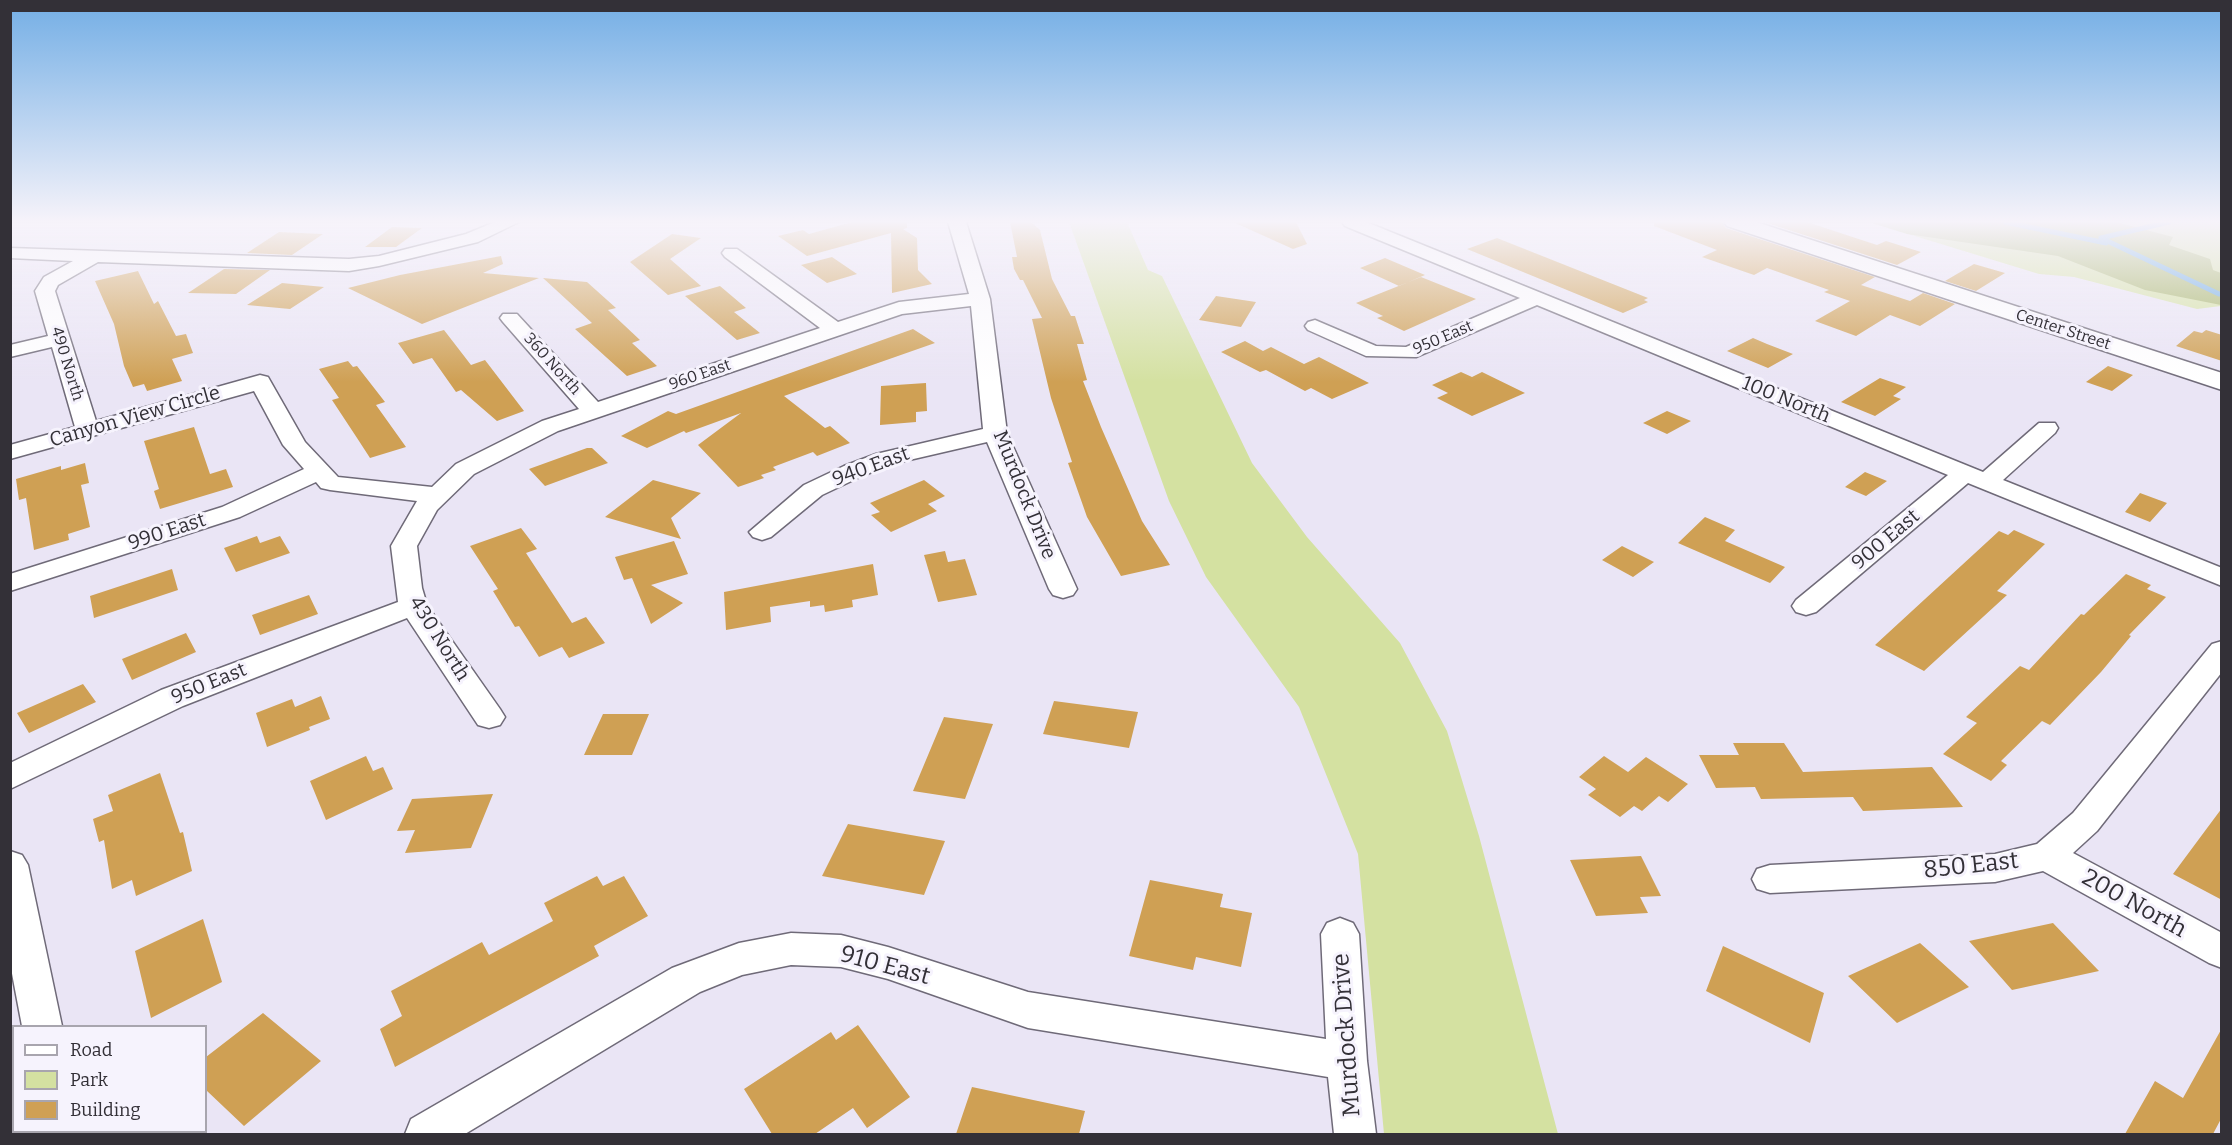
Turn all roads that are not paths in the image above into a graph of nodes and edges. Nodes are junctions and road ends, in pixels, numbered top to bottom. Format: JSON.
{"nodes":[{"id":1,"x":61,"y":275,"type":"edge"},
{"id":2,"x":762,"y":275,"type":"edge"},
{"id":3,"x":973,"y":275,"type":"edge"},
{"id":4,"x":1481,"y":275,"type":"edge"},
{"id":5,"x":1897,"y":275,"type":"edge"},
{"id":6,"x":980,"y":298,"type":"junction"},
{"id":7,"x":1536,"y":298,"type":"junction"},
{"id":8,"x":510,"y":318,"type":"dead end"},
{"id":9,"x":1315,"y":326,"type":"dead end"},
{"id":10,"x":835,"y":329,"type":"junction"},
{"id":11,"x":60,"y":339,"type":"junction"},
{"id":12,"x":10,"y":351,"type":"edge"},
{"id":13,"x":2222,"y":382,"type":"edge"},
{"id":14,"x":593,"y":411,"type":"junction"},
{"id":15,"x":2047,"y":428,"type":"dead end"},
{"id":16,"x":87,"y":430,"type":"junction"},
{"id":17,"x":995,"y":433,"type":"junction"},
{"id":18,"x":10,"y":452,"type":"edge"},
{"id":19,"x":320,"y":471,"type":"junction"},
{"id":20,"x":1976,"y":478,"type":"junction"},
{"id":21,"x":438,"y":495,"type":"junction"},
{"id":22,"x":762,"y":532,"type":"dead end"},
{"id":23,"x":2222,"y":578,"type":"edge"},
{"id":24,"x":10,"y":583,"type":"edge"},
{"id":25,"x":1063,"y":589,"type":"dead end"},
{"id":26,"x":413,"y":606,"type":"junction"},
{"id":27,"x":1806,"y":606,"type":"dead end"},
{"id":28,"x":2222,"y":651,"type":"edge"},
{"id":29,"x":489,"y":717,"type":"dead end"},
{"id":30,"x":10,"y":777,"type":"edge"},
{"id":31,"x":2047,"y":856,"type":"junction"},
{"id":32,"x":10,"y":865,"type":"edge"},
{"id":33,"x":1770,"y":879,"type":"dead end"},
{"id":34,"x":1340,"y":934,"type":"dead end"},
{"id":35,"x":2222,"y":952,"type":"edge"},
{"id":36,"x":42,"y":1025,"type":"edge"},
{"id":37,"x":1347,"y":1061,"type":"junction"},
{"id":38,"x":426,"y":1134,"type":"edge"},
{"id":39,"x":1355,"y":1134,"type":"edge"}],
"edges":[{"from":1,"to":11,"type":"street","name":"490 North"},
{"from":2,"to":10,"type":"street"},
{"from":3,"to":6,"type":"street","name":"Murdock Drive"},
{"from":4,"to":7,"type":"street","name":"100 North"},
{"from":5,"to":13,"type":"street","name":"Center Street"},
{"from":6,"to":10,"type":"street","name":"960 East"},
{"from":6,"to":17,"type":"street","name":"Murdock Drive"},
{"from":7,"to":9,"type":"street","name":"950 East"},
{"from":7,"to":20,"type":"street","name":"100 North"},
{"from":8,"to":14,"type":"street","name":"360 North"},
{"from":10,"to":14,"type":"street","name":"960 East"},
{"from":11,"to":12,"type":"street"},
{"from":11,"to":16,"type":"street","name":"490 North"},
{"from":14,"to":21,"type":"street","name":"960 East"},
{"from":15,"to":20,"type":"street","name":"900 East"},
{"from":16,"to":18,"type":"street","name":"Canyon View Circle"},
{"from":16,"to":19,"type":"street","name":"Canyon View Circle"},
{"from":17,"to":22,"type":"street","name":"940 East"},
{"from":17,"to":25,"type":"street","name":"Murdock Drive"},
{"from":19,"to":21,"type":"street"},
{"from":19,"to":24,"type":"street","name":"990 East"},
{"from":20,"to":23,"type":"street","name":"100 North"},
{"from":20,"to":27,"type":"street","name":"900 East"},
{"from":21,"to":26,"type":"street","name":"430 North"},
{"from":26,"to":29,"type":"street","name":"430 North"},
{"from":26,"to":30,"type":"street","name":"950 East"},
{"from":28,"to":31,"type":"street","name":"850 East"},
{"from":31,"to":33,"type":"street","name":"850 East"},
{"from":31,"to":35,"type":"street","name":"200 North"},
{"from":32,"to":36,"type":"street"},
{"from":34,"to":37,"type":"street","name":"Murdock Drive"},
{"from":37,"to":38,"type":"street","name":"910 East"},
{"from":37,"to":39,"type":"street","name":"Murdock Drive"}]}
